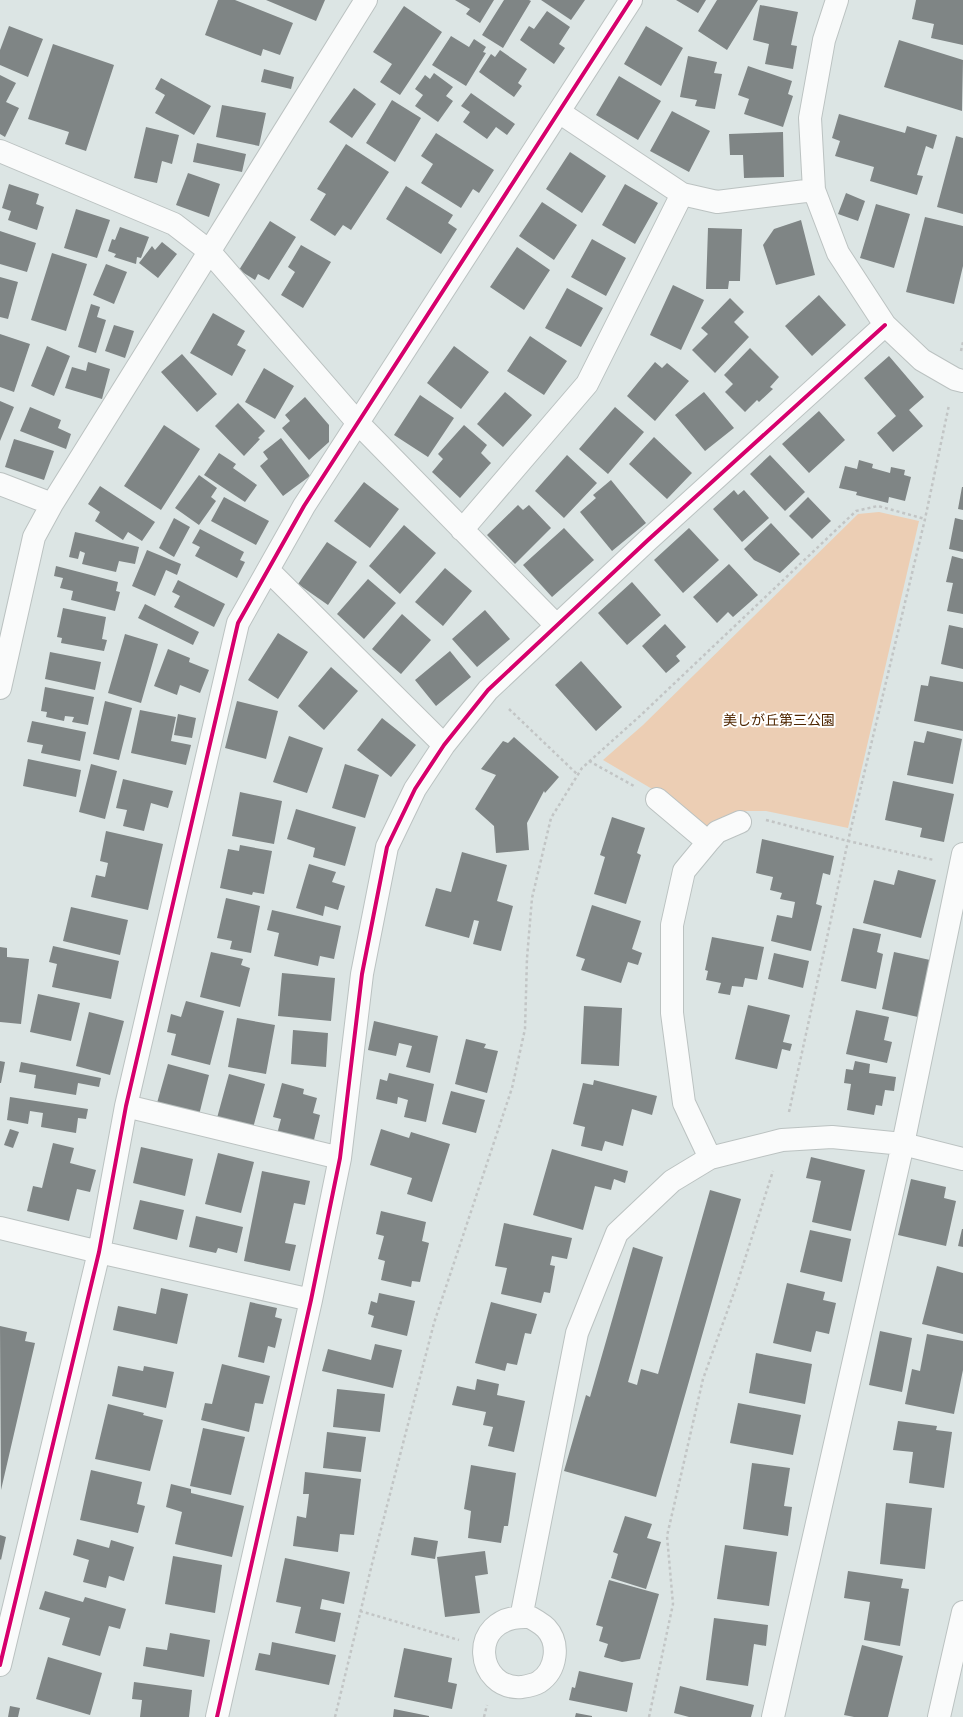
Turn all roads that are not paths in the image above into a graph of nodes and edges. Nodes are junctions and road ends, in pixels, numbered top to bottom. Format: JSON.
{"nodes":[{"id":1,"x":366,"y":0,"type":"edge"},
{"id":2,"x":631,"y":0,"type":"edge"},
{"id":3,"x":837,"y":0,"type":"edge"},
{"id":4,"x":559,"y":112,"type":"junction"},
{"id":5,"x":0,"y":150,"type":"edge"},
{"id":6,"x":814,"y":190,"type":"junction"},
{"id":7,"x":682,"y":194,"type":"junction"},
{"id":8,"x":209,"y":251,"type":"junction"},
{"id":9,"x":885,"y":325,"type":"junction"},
{"id":10,"x":959,"y":380,"type":"edge"},
{"id":11,"x":358,"y":423,"type":"junction"},
{"id":12,"x":0,"y":484,"type":"edge"},
{"id":13,"x":52,"y":504,"type":"junction"},
{"id":14,"x":462,"y":530,"type":"junction"},
{"id":15,"x":268,"y":570,"type":"junction"},
{"id":16,"x":556,"y":625,"type":"junction"},
{"id":17,"x":0,"y":688,"type":"edge"},
{"id":18,"x":444,"y":745,"type":"junction"},
{"id":19,"x":657,"y":799,"type":"road end"},
{"id":20,"x":740,"y":822,"type":"road end"},
{"id":21,"x":708,"y":842,"type":"junction"},
{"id":22,"x":963,"y":854,"type":"edge"},
{"id":23,"x":126,"y":1106,"type":"junction"},
{"id":24,"x":903,"y":1144,"type":"junction"},
{"id":25,"x":340,"y":1158,"type":"junction"},
{"id":26,"x":710,"y":1158,"type":"junction"},
{"id":27,"x":963,"y":1159,"type":"edge"},
{"id":28,"x":0,"y":1228,"type":"edge"},
{"id":29,"x":99,"y":1252,"type":"junction"},
{"id":30,"x":312,"y":1300,"type":"junction"},
{"id":31,"x":963,"y":1612,"type":"edge"},
{"id":32,"x":522,"y":1613,"type":"junction"},
{"id":33,"x":0,"y":1665,"type":"edge"},
{"id":34,"x":217,"y":1717,"type":"edge"},
{"id":35,"x":773,"y":1717,"type":"edge"},
{"id":36,"x":939,"y":1717,"type":"edge"}],
"edges":[{"from":1,"to":8,"type":"street"},
{"from":2,"to":4,"type":"street"},
{"from":3,"to":6,"type":"street"},
{"from":4,"to":7,"type":"street"},
{"from":4,"to":11,"type":"street"},
{"from":5,"to":8,"type":"street"},
{"from":6,"to":7,"type":"street"},
{"from":6,"to":9,"type":"street"},
{"from":7,"to":14,"type":"street"},
{"from":8,"to":11,"type":"street"},
{"from":8,"to":13,"type":"street"},
{"from":9,"to":10,"type":"street"},
{"from":9,"to":16,"type":"street"},
{"from":11,"to":14,"type":"street"},
{"from":11,"to":15,"type":"street"},
{"from":12,"to":13,"type":"street"},
{"from":13,"to":17,"type":"street"},
{"from":14,"to":16,"type":"street"},
{"from":15,"to":18,"type":"street"},
{"from":15,"to":23,"type":"street"},
{"from":16,"to":18,"type":"street"},
{"from":18,"to":25,"type":"street"},
{"from":19,"to":21,"type":"street"},
{"from":20,"to":21,"type":"street"},
{"from":21,"to":26,"type":"street"},
{"from":22,"to":24,"type":"street"},
{"from":23,"to":25,"type":"street"},
{"from":23,"to":29,"type":"street"},
{"from":24,"to":26,"type":"street"},
{"from":24,"to":27,"type":"street"},
{"from":24,"to":35,"type":"street"},
{"from":25,"to":30,"type":"street"},
{"from":26,"to":32,"type":"street"},
{"from":28,"to":29,"type":"street"},
{"from":29,"to":30,"type":"street"},
{"from":29,"to":33,"type":"street"},
{"from":30,"to":34,"type":"street"},
{"from":31,"to":36,"type":"street"},
{"from":32,"to":32,"type":"street"}]}
